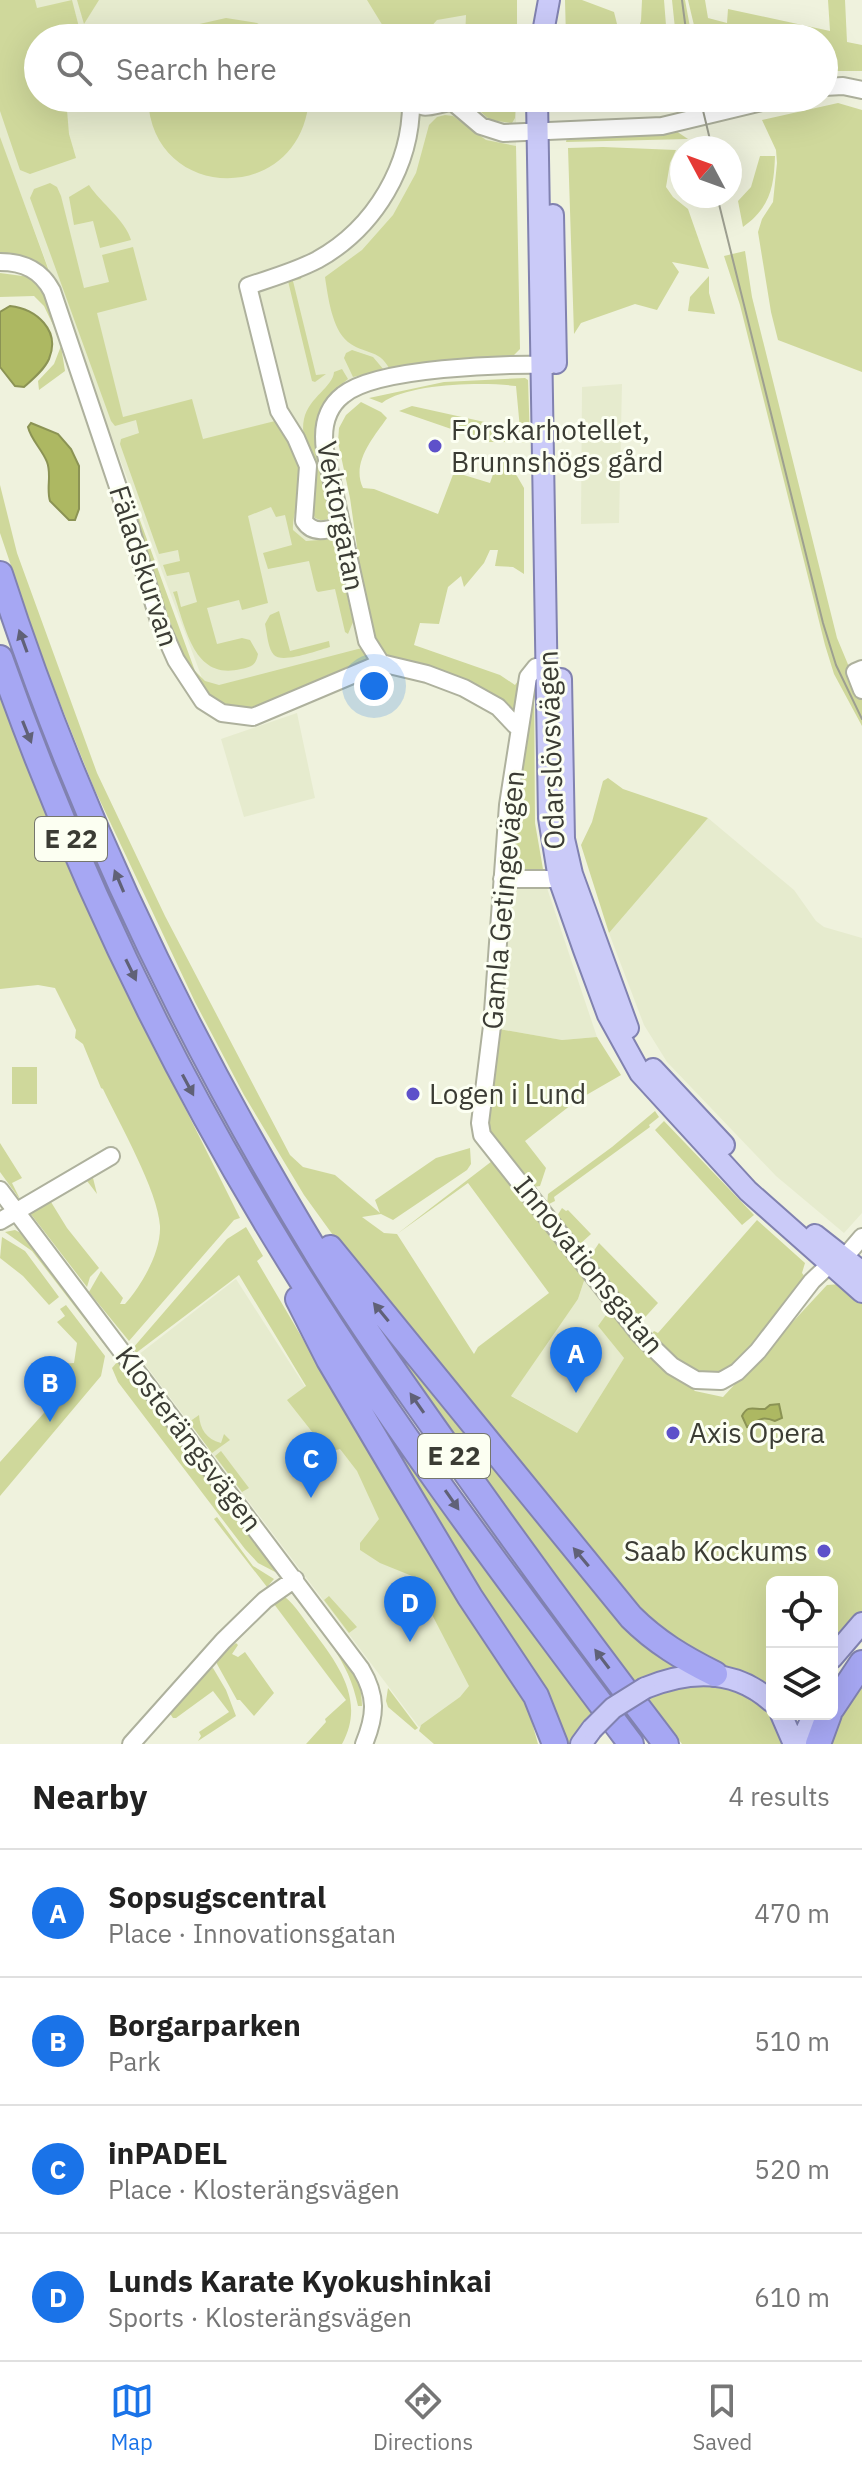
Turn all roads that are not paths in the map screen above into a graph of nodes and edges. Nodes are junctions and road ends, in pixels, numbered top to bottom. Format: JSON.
{"nodes":[{"id":1,"x":550,"y":0,"type":"edge"},
{"id":2,"x":545,"y":24,"type":"edge"},
{"id":3,"x":550,"y":24,"type":"edge"},
{"id":4,"x":838,"y":86,"type":"edge"},
{"id":5,"x":862,"y":90,"type":"edge"},
{"id":6,"x":411,"y":112,"type":"edge"},
{"id":7,"x":424,"y":112,"type":"edge"},
{"id":8,"x":465,"y":112,"type":"edge"},
{"id":9,"x":540,"y":112,"type":"edge"},
{"id":10,"x":548,"y":112,"type":"edge"},
{"id":11,"x":720,"y":112,"type":"edge"},
{"id":12,"x":411,"y":125,"type":"junction"},
{"id":13,"x":545,"y":131,"type":"junction"},
{"id":14,"x":0,"y":262,"type":"edge"},
{"id":15,"x":550,"y":365,"type":"junction"},
{"id":16,"x":342,"y":526,"type":"junction"},
{"id":17,"x":0,"y":574,"type":"edge"},
{"id":18,"x":0,"y":658,"type":"edge"},
{"id":19,"x":381,"y":663,"type":"junction"},
{"id":20,"x":858,"y":670,"type":"edge"},
{"id":21,"x":529,"y":672,"type":"dead end"},
{"id":22,"x":862,"y":690,"type":"edge"},
{"id":23,"x":520,"y":727,"type":"junction"},
{"id":24,"x":565,"y":876,"type":"junction"},
{"id":25,"x":502,"y":879,"type":"junction"},
{"id":26,"x":482,"y":1135,"type":"joint"},
{"id":27,"x":111,"y":1156,"type":"dead end"},
{"id":28,"x":260,"y":1157,"type":"junction"},
{"id":29,"x":0,"y":1190,"type":"edge"},
{"id":30,"x":254,"y":1202,"type":"junction"},
{"id":31,"x":15,"y":1210,"type":"junction"},
{"id":32,"x":0,"y":1221,"type":"edge"},
{"id":33,"x":862,"y":1224,"type":"edge"},
{"id":34,"x":862,"y":1237,"type":"edge"},
{"id":35,"x":836,"y":1258,"type":"junction"},
{"id":36,"x":862,"y":1272,"type":"edge"},
{"id":37,"x":862,"y":1292,"type":"edge"},
{"id":38,"x":295,"y":1579,"type":"junction"},
{"id":39,"x":862,"y":1623,"type":"edge"},
{"id":40,"x":838,"y":1651,"type":"edge"},
{"id":41,"x":862,"y":1655,"type":"edge"},
{"id":42,"x":862,"y":1663,"type":"edge"},
{"id":43,"x":715,"y":1674,"type":"junction"},
{"id":44,"x":838,"y":1683,"type":"edge"},
{"id":45,"x":766,"y":1695,"type":"edge"},
{"id":46,"x":838,"y":1697,"type":"edge"},
{"id":47,"x":784,"y":1720,"type":"edge"},
{"id":48,"x":811,"y":1720,"type":"edge"},
{"id":49,"x":827,"y":1720,"type":"edge"},
{"id":50,"x":586,"y":1736,"type":"edge"},
{"id":51,"x":131,"y":1744,"type":"edge"},
{"id":52,"x":364,"y":1744,"type":"edge"},
{"id":53,"x":555,"y":1744,"type":"edge"},
{"id":54,"x":631,"y":1744,"type":"edge"},
{"id":55,"x":666,"y":1744,"type":"edge"},
{"id":56,"x":794,"y":1744,"type":"edge"},
{"id":57,"x":800,"y":1744,"type":"edge"},
{"id":58,"x":818,"y":1744,"type":"edge"}],
"edges":[{"from":1,"to":2,"type":"main road"},
{"from":1,"to":3,"type":"main road"},
{"from":4,"to":5,"type":"street"},
{"from":6,"to":12,"type":"street"},
{"from":7,"to":12,"type":"street"},
{"from":8,"to":13,"type":"street"},
{"from":9,"to":13,"type":"main road","name":"Odarslövsvägen"},
{"from":10,"to":13,"type":"main road","name":"Odarslövsvägen"},
{"from":11,"to":13,"type":"street"},
{"from":12,"to":16,"type":"street"},
{"from":13,"to":15,"type":"main road","name":"Odarslövsvägen"},
{"from":14,"to":19,"type":"street","name":"Fäladskurvan"},
{"from":15,"to":16,"type":"street","name":"Vektorgatan"},
{"from":15,"to":24,"type":"main road","name":"Odarslövsvägen"},
{"from":16,"to":19,"type":"street","name":"Vektorgatan"},
{"from":28,"to":17,"type":"highway","number":"E 22","one_way":true},
{"from":18,"to":30,"type":"highway","number":"E 22","one_way":true},
{"from":19,"to":23,"type":"street"},
{"from":20,"to":22,"type":"street"},
{"from":21,"to":23,"type":"street","name":"Gamla Getingevägen"},
{"from":23,"to":25,"type":"street","name":"Gamla Getingevägen"},
{"from":24,"to":25,"type":"street"},
{"from":24,"to":35,"type":"main road","name":"Odarslövsvägen"},
{"from":25,"to":26,"type":"street","name":"Gamla Getingevägen"},
{"from":26,"to":35,"type":"street","name":"Innovationsgatan"},
{"from":27,"to":31,"type":"street"},
{"from":43,"to":28,"type":"highway","one_way":true},
{"from":55,"to":28,"type":"highway","number":"E 22","one_way":true},
{"from":29,"to":31,"type":"street","name":"Klosterängsvägen"},
{"from":30,"to":53,"type":"highway"},
{"from":30,"to":54,"type":"highway","number":"E 22","one_way":true},
{"from":31,"to":32,"type":"street"},
{"from":31,"to":38,"type":"street","name":"Klosterängsvägen"},
{"from":33,"to":35,"type":"street"},
{"from":34,"to":35,"type":"street"},
{"from":35,"to":36,"type":"main road","name":"Odarslövsvägen"},
{"from":35,"to":37,"type":"main road","name":"Odarslövsvägen"},
{"from":38,"to":51,"type":"street"},
{"from":38,"to":52,"type":"street","name":"Klosterängsvägen"},
{"from":39,"to":40,"type":"main road"},
{"from":41,"to":44,"type":"main road"},
{"from":42,"to":46,"type":"highway"},
{"from":43,"to":45,"type":"main road"},
{"from":43,"to":50,"type":"main road","bridge":true},
{"from":47,"to":56,"type":"main road"},
{"from":48,"to":57,"type":"main road"},
{"from":49,"to":58,"type":"highway"}]}
